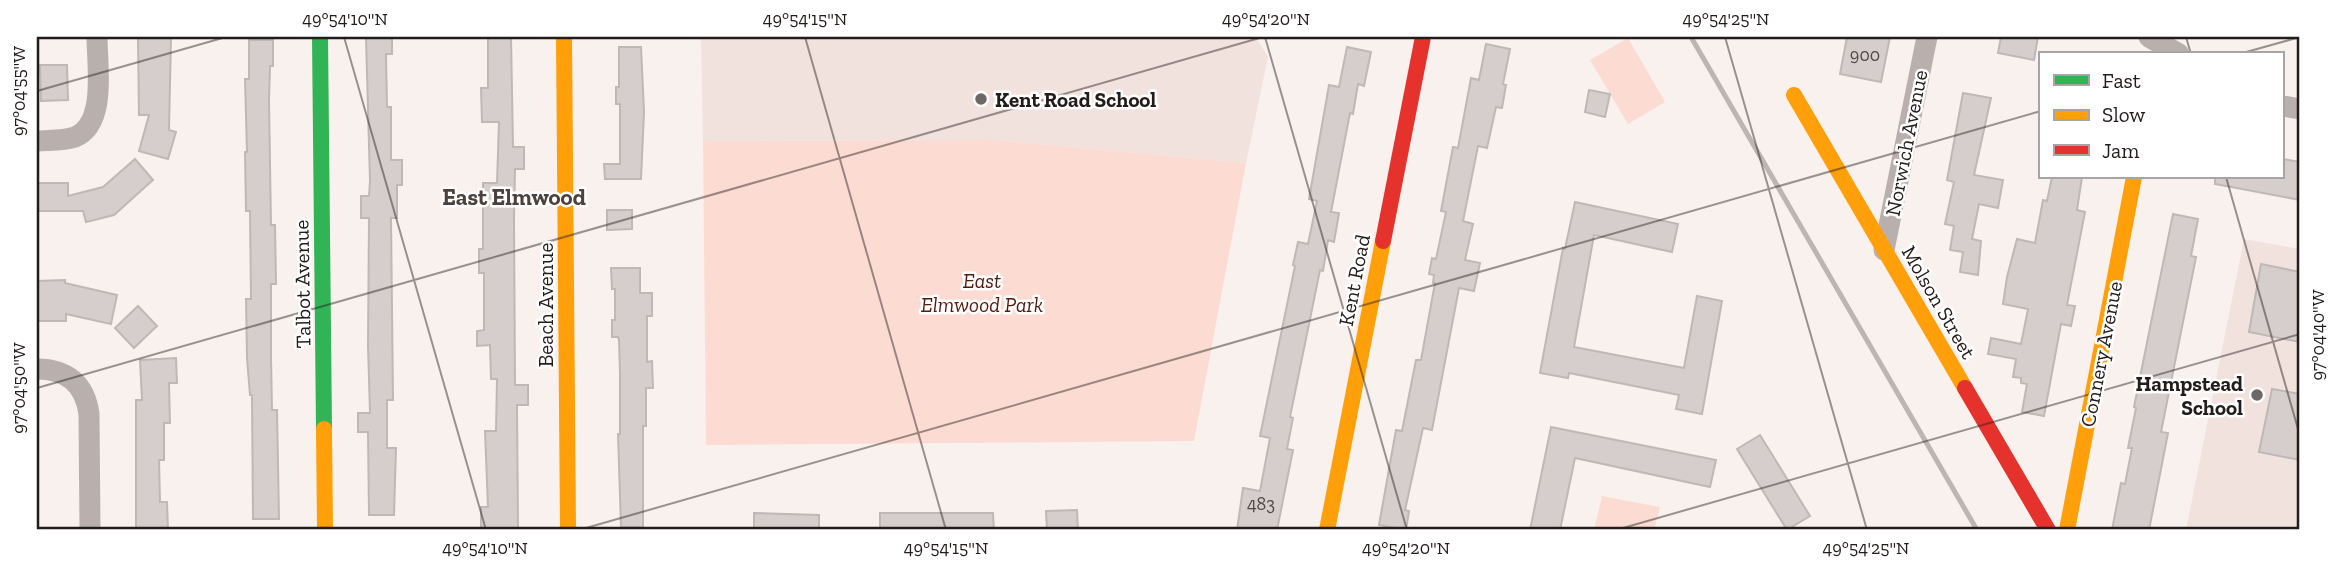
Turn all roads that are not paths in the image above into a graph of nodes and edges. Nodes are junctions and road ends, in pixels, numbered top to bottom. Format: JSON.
{"nodes":[{"id":1,"x":97,"y":37,"type":"edge"},
{"id":2,"x":320,"y":37,"type":"edge"},
{"id":3,"x":564,"y":37,"type":"edge"},
{"id":4,"x":1423,"y":37,"type":"edge"},
{"id":5,"x":1927,"y":37,"type":"edge"},
{"id":6,"x":1794,"y":95,"type":"dead end"},
{"id":7,"x":37,"y":141,"type":"edge"},
{"id":8,"x":2134,"y":178,"type":"edge"},
{"id":9,"x":1884,"y":250,"type":"junction"},
{"id":10,"x":37,"y":369,"type":"edge"},
{"id":11,"x":90,"y":530,"type":"edge"},
{"id":12,"x":325,"y":530,"type":"edge"},
{"id":13,"x":568,"y":530,"type":"edge"},
{"id":14,"x":1326,"y":530,"type":"edge"},
{"id":15,"x":2048,"y":530,"type":"edge"},
{"id":16,"x":2067,"y":530,"type":"edge"}],
"edges":[{"from":1,"to":7,"type":"street"},
{"from":2,"to":12,"type":"street","name":"Talbot Avenue"},
{"from":3,"to":13,"type":"street","name":"Beach Avenue"},
{"from":4,"to":14,"type":"street","name":"Kent Road"},
{"from":5,"to":9,"type":"street","name":"Norwich Avenue"},
{"from":6,"to":9,"type":"street","name":"Molson Street"},
{"from":8,"to":16,"type":"street","name":"Connery Avenue"},
{"from":9,"to":15,"type":"street","name":"Molson Street"},
{"from":10,"to":11,"type":"street"}]}
